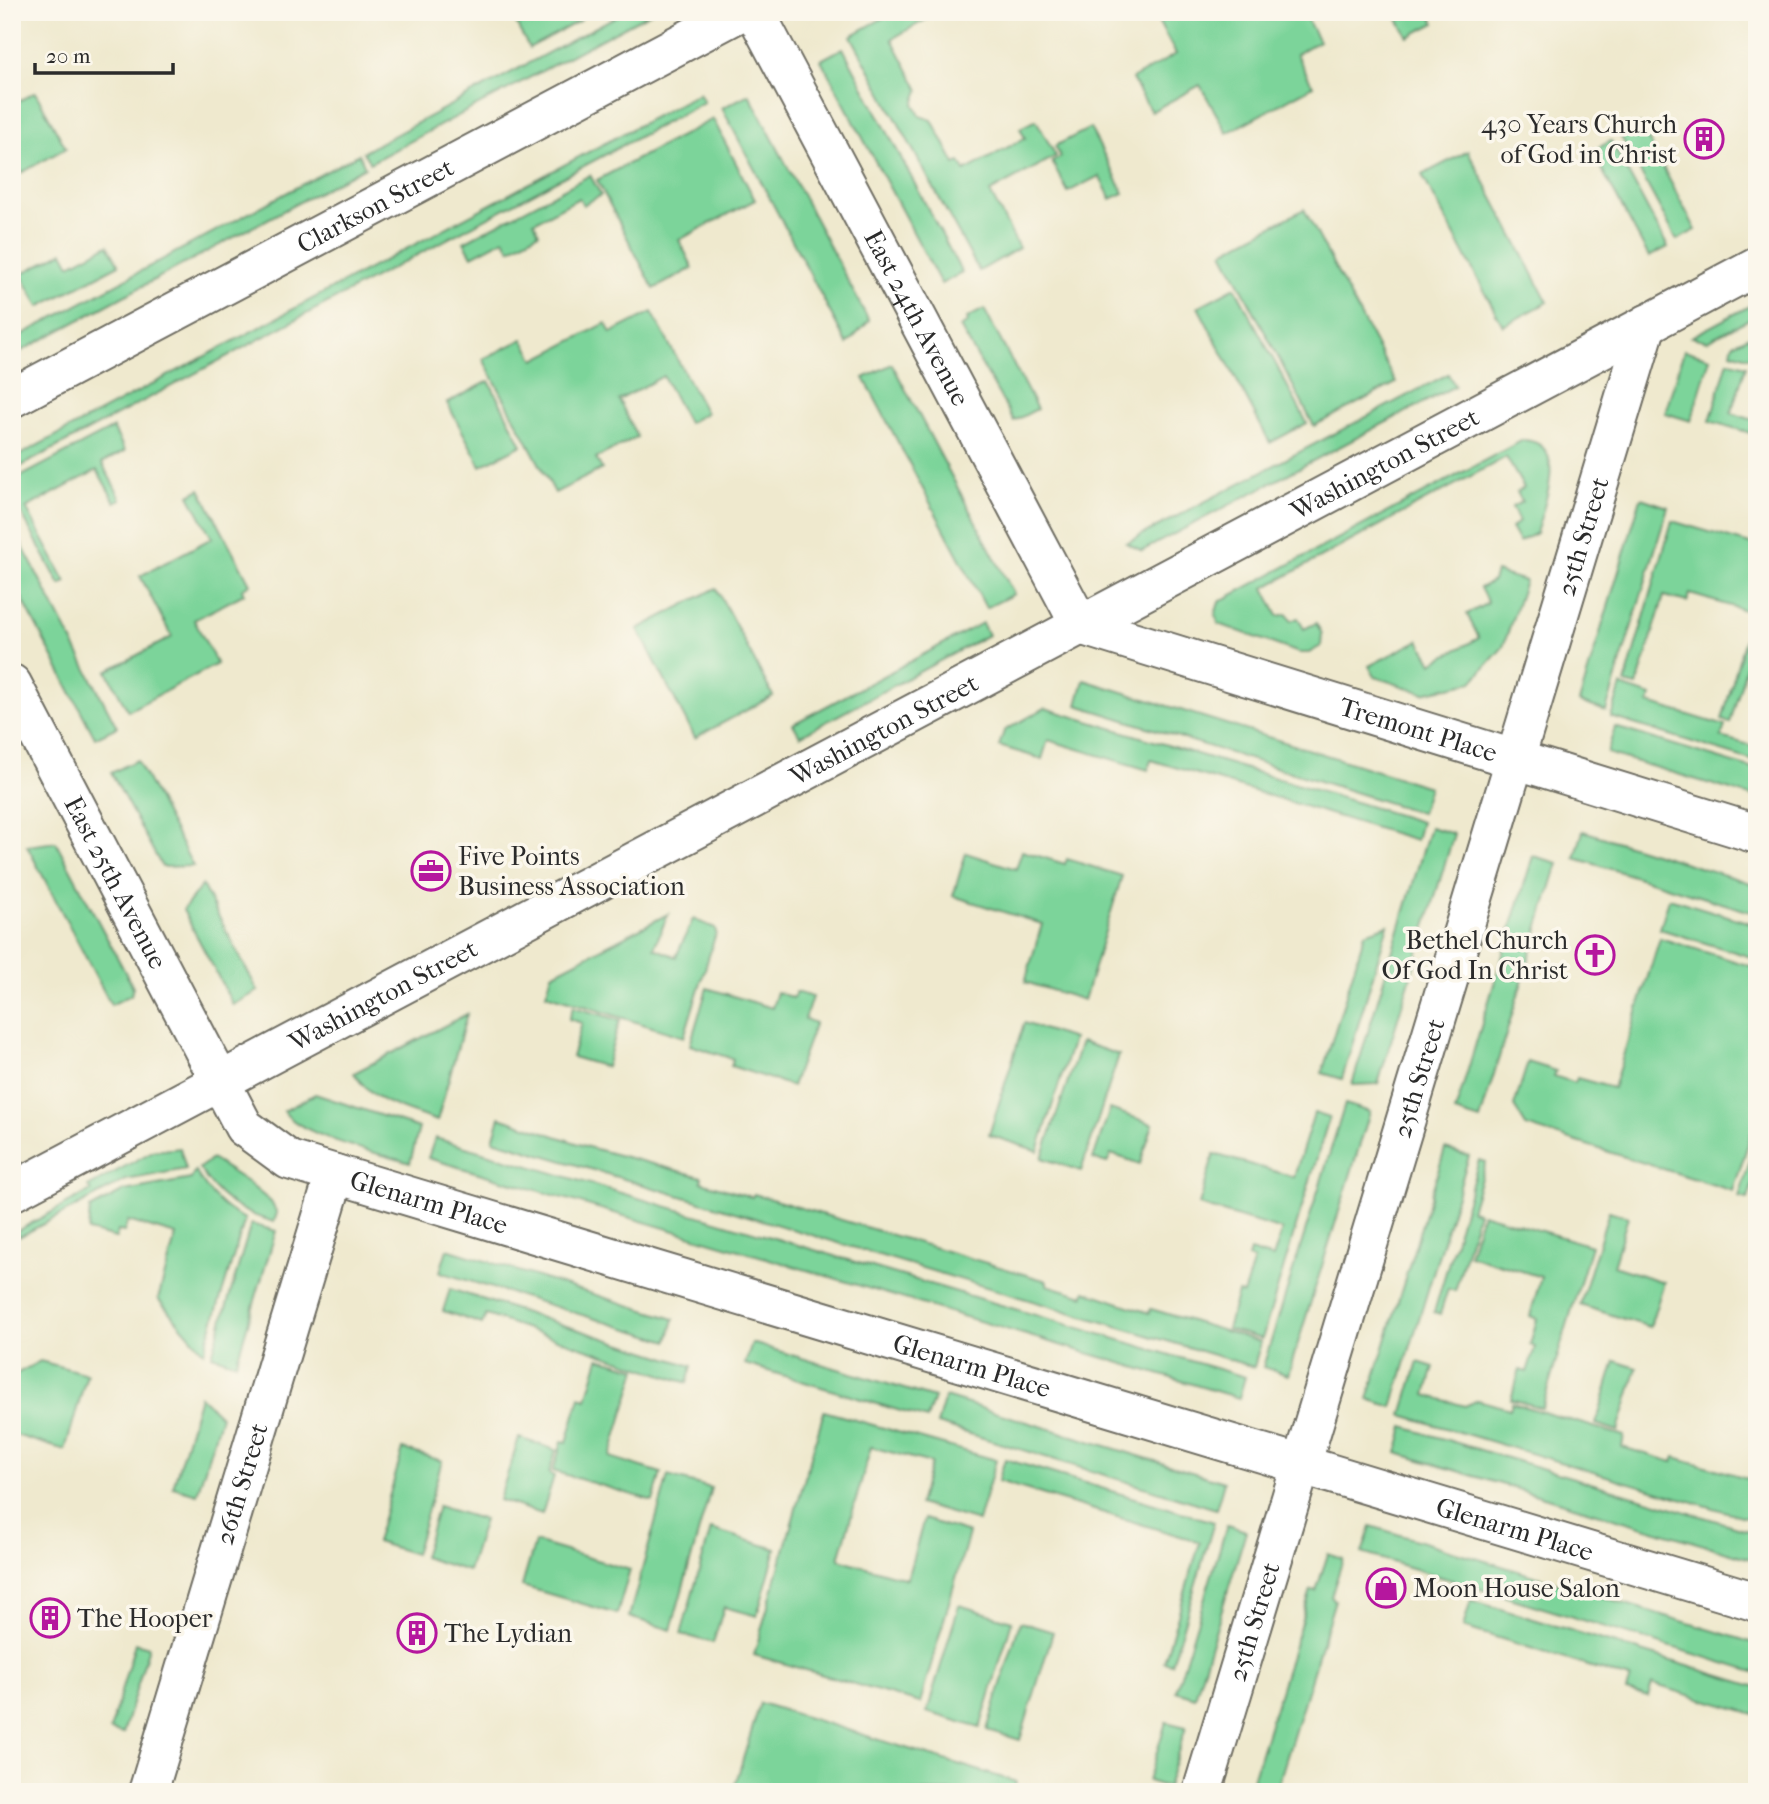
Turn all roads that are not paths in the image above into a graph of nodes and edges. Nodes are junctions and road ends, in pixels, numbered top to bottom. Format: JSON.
{"nodes":[{"id":1,"x":740,"y":12,"type":"edge"},
{"id":2,"x":755,"y":12,"type":"edge"},
{"id":3,"x":1757,"y":266,"type":"edge"},
{"id":4,"x":1647,"y":324,"type":"junction"},
{"id":5,"x":12,"y":398,"type":"edge"},
{"id":6,"x":1080,"y":625,"type":"junction"},
{"id":7,"x":12,"y":684,"type":"edge"},
{"id":8,"x":1516,"y":759,"type":"junction"},
{"id":9,"x":1757,"y":834,"type":"edge"},
{"id":10,"x":220,"y":1081,"type":"junction"},
{"id":11,"x":335,"y":1174,"type":"junction"},
{"id":12,"x":12,"y":1192,"type":"edge"},
{"id":13,"x":1301,"y":1464,"type":"junction"},
{"id":14,"x":1757,"y":1602,"type":"edge"},
{"id":15,"x":148,"y":1792,"type":"edge"},
{"id":16,"x":1202,"y":1792,"type":"edge"}],
"edges":[{"from":1,"to":5,"type":"street","name":"Clarkson Street"},
{"from":2,"to":6,"type":"street","name":"East 24th Avenue"},
{"from":3,"to":4,"type":"street","name":"Washington Street"},
{"from":4,"to":6,"type":"street","name":"Washington Street"},
{"from":4,"to":8,"type":"street","name":"25th Street"},
{"from":6,"to":8,"type":"street","name":"Tremont Place"},
{"from":6,"to":10,"type":"street","name":"Washington Street"},
{"from":7,"to":10,"type":"street","name":"East 25th Avenue"},
{"from":8,"to":9,"type":"street","name":"Tremont Place"},
{"from":8,"to":13,"type":"street","name":"25th Street"},
{"from":10,"to":11,"type":"street","name":"Glenarm Place"},
{"from":10,"to":12,"type":"street","name":"Washington Street"},
{"from":11,"to":13,"type":"street","name":"Glenarm Place"},
{"from":11,"to":15,"type":"street","name":"26th Street"},
{"from":13,"to":14,"type":"street","name":"Glenarm Place"},
{"from":13,"to":16,"type":"street","name":"25th Street"}]}
